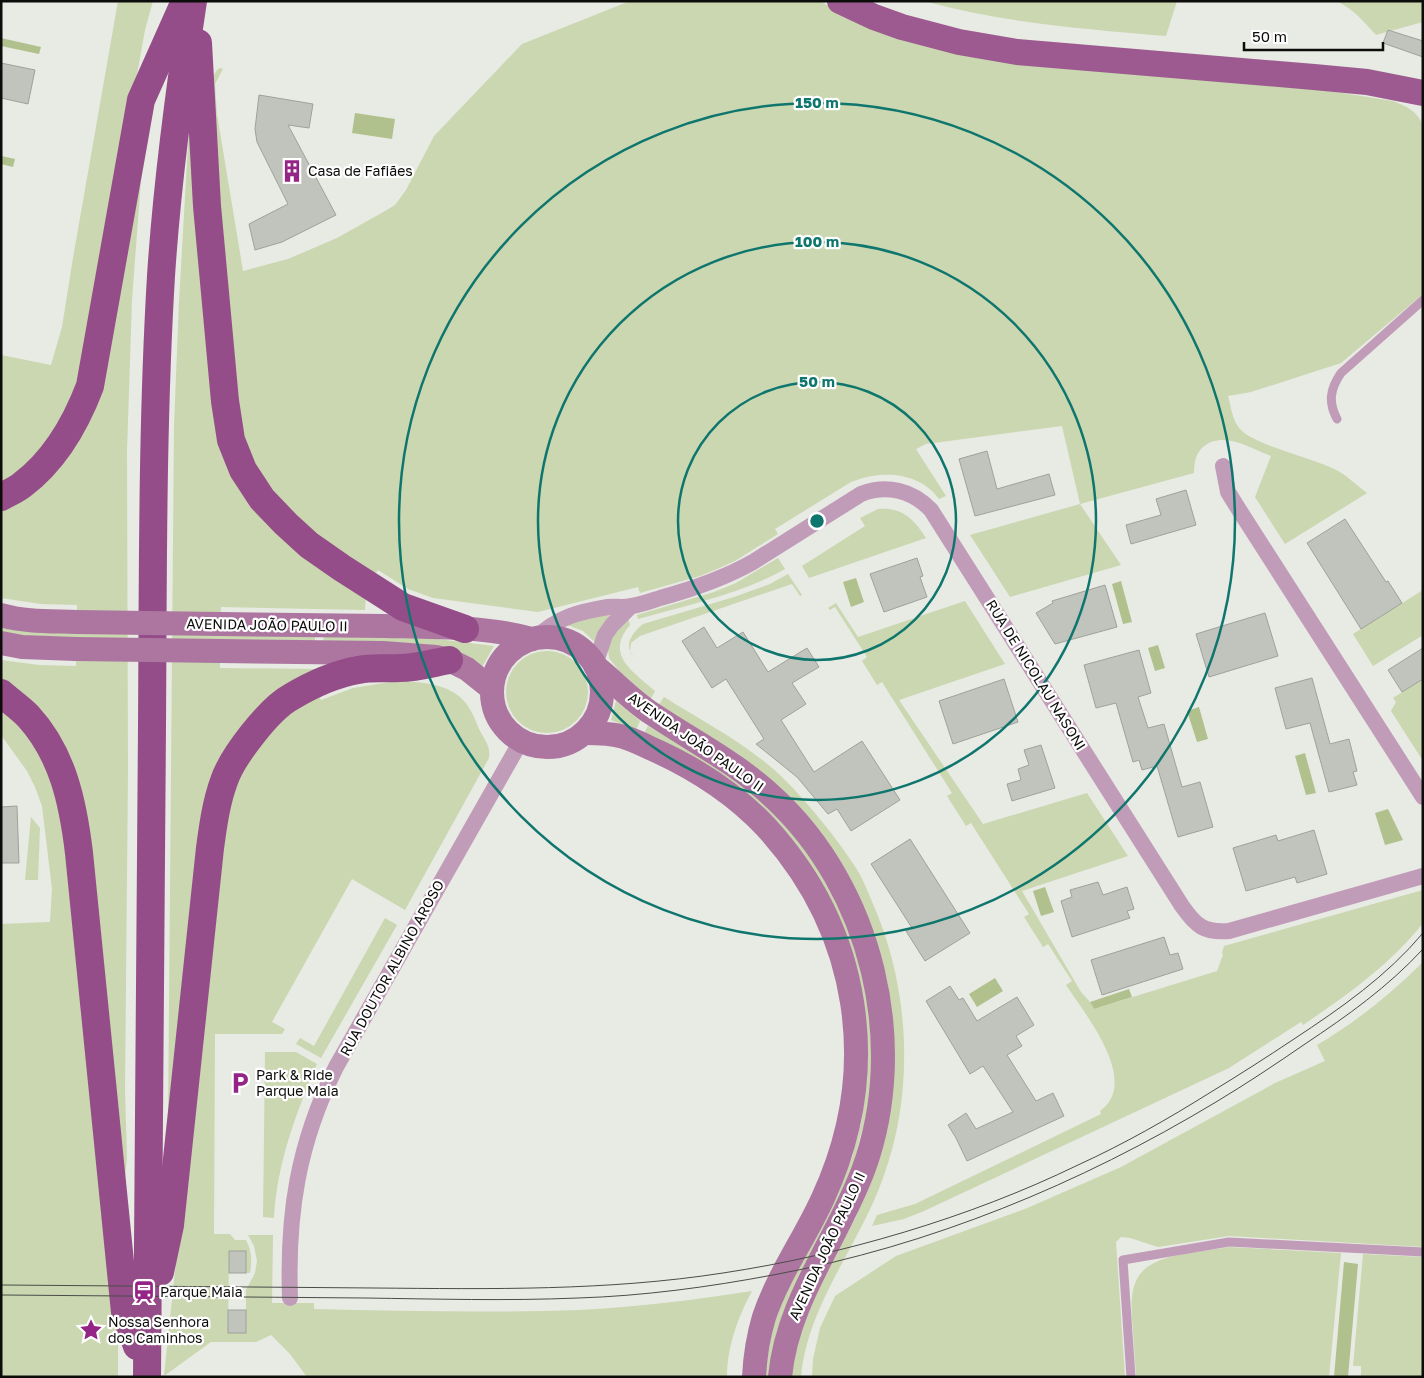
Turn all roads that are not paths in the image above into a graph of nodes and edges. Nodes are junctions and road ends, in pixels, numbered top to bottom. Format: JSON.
{"nodes":[{"id":1,"x":840,"y":1,"type":"edge"},
{"id":2,"x":878,"y":1,"type":"edge"},
{"id":3,"x":188,"y":3,"type":"edge"},
{"id":4,"x":1423,"y":76,"type":"edge"},
{"id":5,"x":1423,"y":94,"type":"edge"},
{"id":6,"x":1423,"y":300,"type":"edge"},
{"id":7,"x":1337,"y":419,"type":"dead end"},
{"id":8,"x":1223,"y":466,"type":"dead end"},
{"id":9,"x":1,"y":497,"type":"edge"},
{"id":10,"x":630,"y":607,"type":"junction"},
{"id":11,"x":1,"y":615,"type":"edge"},
{"id":12,"x":465,"y":629,"type":"junction"},
{"id":13,"x":534,"y":639,"type":"junction"},
{"id":14,"x":1,"y":643,"type":"edge"},
{"id":15,"x":449,"y":660,"type":"junction"},
{"id":16,"x":595,"y":666,"type":"junction"},
{"id":17,"x":492,"y":689,"type":"junction"},
{"id":18,"x":1,"y":693,"type":"edge"},
{"id":19,"x":584,"y":732,"type":"junction"},
{"id":20,"x":521,"y":741,"type":"junction"},
{"id":21,"x":1423,"y":797,"type":"edge"},
{"id":22,"x":1423,"y":876,"type":"edge"},
{"id":23,"x":1423,"y":1252,"type":"edge"},
{"id":24,"x":290,"y":1298,"type":"dead end"},
{"id":25,"x":142,"y":1336,"type":"junction"},
{"id":26,"x":136,"y":1377,"type":"edge"},
{"id":27,"x":147,"y":1377,"type":"edge"},
{"id":28,"x":754,"y":1377,"type":"edge"},
{"id":29,"x":780,"y":1377,"type":"edge"},
{"id":30,"x":1131,"y":1377,"type":"edge"}],
"edges":[{"from":1,"to":5,"type":"main road"},
{"from":2,"to":4,"type":"main road"},
{"from":3,"to":9,"type":"highway"},
{"from":3,"to":12,"type":"highway"},
{"from":3,"to":25,"type":"highway"},
{"from":6,"to":7,"type":"lane"},
{"from":8,"to":21,"type":"street"},
{"from":10,"to":13,"type":"street","name":"RUA DE NICOLAU NASONI"},
{"from":10,"to":16,"type":"street","name":"RUA DE NICOLAU NASONI"},
{"from":10,"to":22,"type":"street","name":"RUA DE NICOLAU NASONI"},
{"from":11,"to":12,"type":"main road","name":"AVENIDA JOÃO PAULO II","bridge":true},
{"from":12,"to":13,"type":"main road","name":"AVENIDA JOÃO PAULO II"},
{"from":13,"to":16,"type":"main road"},
{"from":13,"to":17,"type":"main road"},
{"from":14,"to":15,"type":"main road","name":"AVENIDA JOÃO PAULO II","bridge":true},
{"from":15,"to":17,"type":"main road","name":"AVENIDA JOÃO PAULO II"},
{"from":15,"to":25,"type":"highway"},
{"from":16,"to":19,"type":"main road"},
{"from":16,"to":29,"type":"main road","name":"AVENIDA JOÃO PAULO II"},
{"from":17,"to":20,"type":"main road"},
{"from":18,"to":25,"type":"highway"},
{"from":19,"to":20,"type":"main road"},
{"from":19,"to":28,"type":"main road","name":"AVENIDA JOÃO PAULO II"},
{"from":20,"to":24,"type":"street","name":"RUA DOUTOR ALBINO AROSO"},
{"from":23,"to":30,"type":"lane"},
{"from":25,"to":26,"type":"highway"},
{"from":25,"to":27,"type":"highway"}]}
